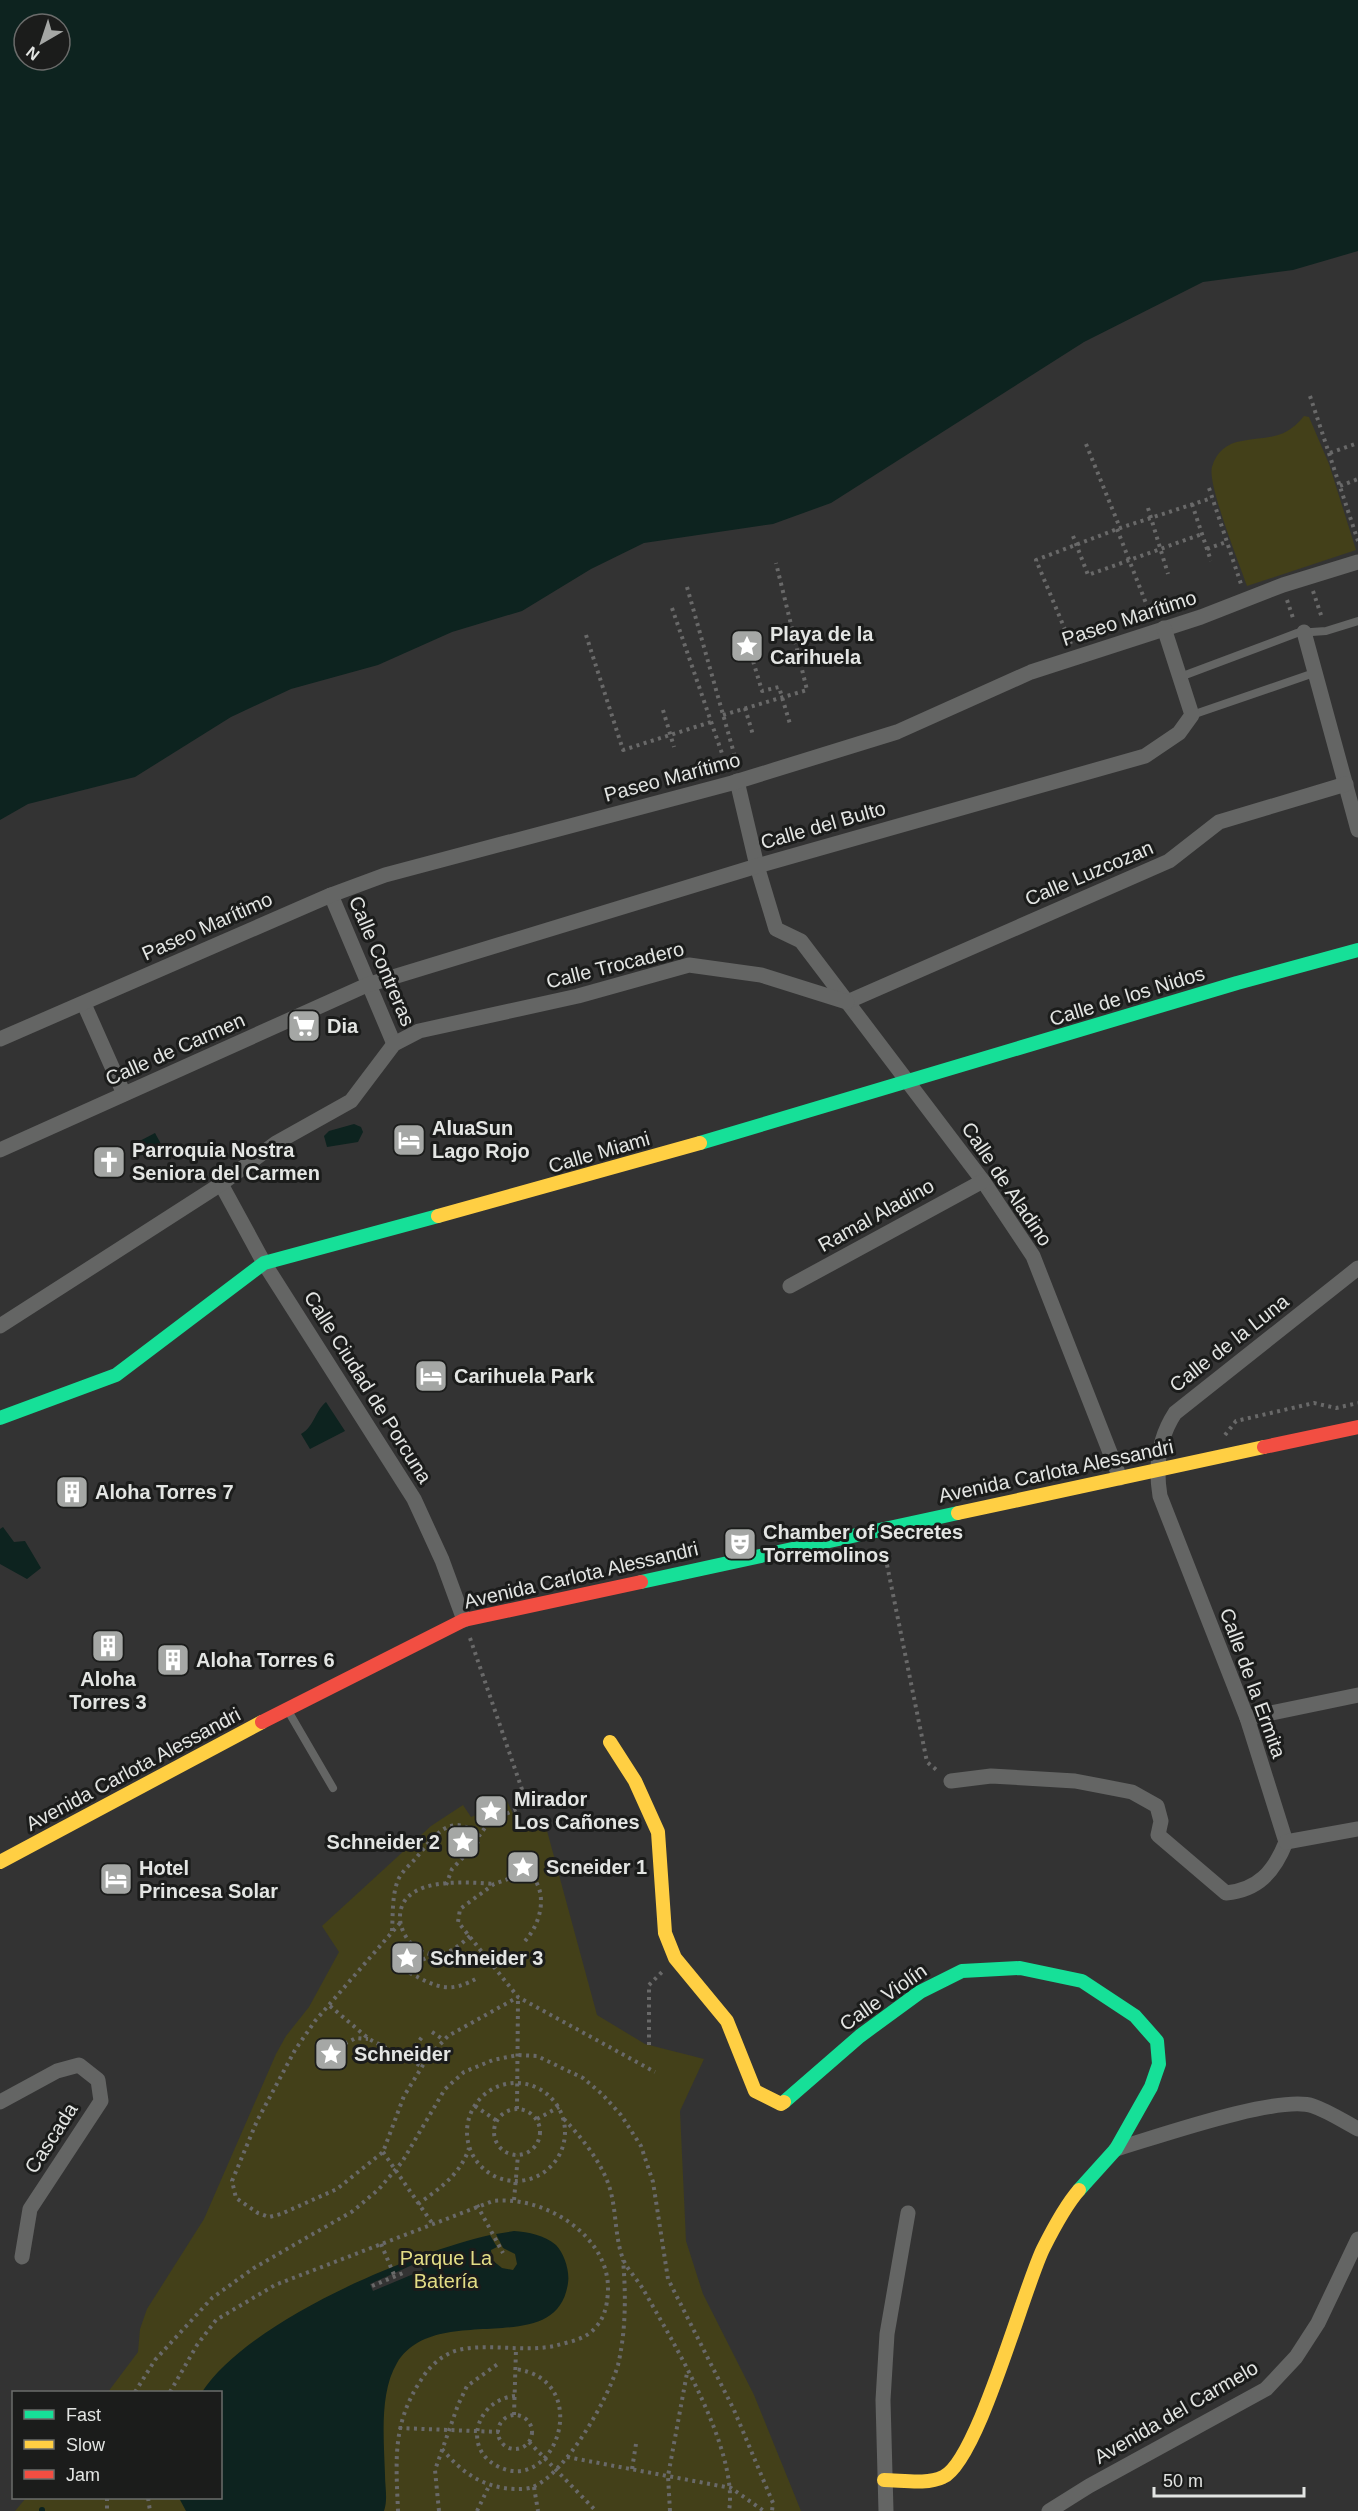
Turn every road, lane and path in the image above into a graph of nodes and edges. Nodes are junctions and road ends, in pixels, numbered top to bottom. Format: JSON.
{"nodes":[{"id":1,"x":1311,"y":396,"type":"dead end"},
{"id":2,"x":1358,"y":443,"type":"edge"},
{"id":3,"x":1086,"y":444,"type":"dead end"},
{"id":4,"x":1329,"y":453,"type":"junction"},
{"id":5,"x":1358,"y":479,"type":"edge"},
{"id":6,"x":1340,"y":486,"type":"junction"},
{"id":7,"x":1209,"y":488,"type":"dead end"},
{"id":8,"x":1212,"y":498,"type":"junction"},
{"id":9,"x":1192,"y":504,"type":"junction"},
{"id":10,"x":1148,"y":508,"type":"dead end"},
{"id":11,"x":1151,"y":518,"type":"junction"},
{"id":12,"x":1118,"y":529,"type":"junction"},
{"id":13,"x":1202,"y":534,"type":"junction"},
{"id":14,"x":1073,"y":536,"type":"dead end"},
{"id":15,"x":1358,"y":541,"type":"edge"},
{"id":16,"x":1227,"y":542,"type":"junction"},
{"id":17,"x":1077,"y":544,"type":"junction"},
{"id":18,"x":1160,"y":548,"type":"junction"},
{"id":19,"x":1207,"y":549,"type":"junction"},
{"id":20,"x":1129,"y":560,"type":"junction"},
{"id":21,"x":1211,"y":561,"type":"dead end"},
{"id":22,"x":1358,"y":562,"type":"edge"},
{"id":23,"x":776,"y":563,"type":"dead end"},
{"id":24,"x":1168,"y":574,"type":"dead end"},
{"id":25,"x":1309,"y":576,"type":"junction"},
{"id":26,"x":1283,"y":585,"type":"junction"},
{"id":27,"x":687,"y":587,"type":"dead end"},
{"id":28,"x":1246,"y":599,"type":"junction"},
{"id":29,"x":672,"y":608,"type":"dead end"},
{"id":30,"x":1358,"y":621,"type":"edge"},
{"id":31,"x":1160,"y":630,"type":"junction"},
{"id":32,"x":1326,"y":631,"type":"junction"},
{"id":33,"x":1301,"y":633,"type":"junction"},
{"id":34,"x":586,"y":635,"type":"dead end"},
{"id":35,"x":751,"y":654,"type":"dead end"},
{"id":36,"x":1076,"y":657,"type":"junction"},
{"id":37,"x":1314,"y":673,"type":"junction"},
{"id":38,"x":1180,"y":677,"type":"junction"},
{"id":39,"x":762,"y":691,"type":"junction"},
{"id":40,"x":782,"y":697,"type":"junction"},
{"id":41,"x":765,"y":702,"type":"junction"},
{"id":42,"x":745,"y":708,"type":"junction"},
{"id":43,"x":663,"y":710,"type":"dead end"},
{"id":44,"x":1192,"y":714,"type":"junction"},
{"id":45,"x":723,"y":715,"type":"junction"},
{"id":46,"x":711,"y":722,"type":"junction"},
{"id":47,"x":790,"y":724,"type":"dead end"},
{"id":48,"x":670,"y":735,"type":"junction"},
{"id":49,"x":753,"y":735,"type":"dead end"},
{"id":50,"x":674,"y":747,"type":"dead end"},
{"id":51,"x":737,"y":781,"type":"junction"},
{"id":52,"x":1346,"y":784,"type":"junction"},
{"id":53,"x":1358,"y":830,"type":"edge"},
{"id":54,"x":757,"y":866,"type":"junction"},
{"id":55,"x":331,"y":895,"type":"junction"},
{"id":56,"x":1358,"y":950,"type":"edge"},
{"id":57,"x":367,"y":985,"type":"junction"},
{"id":58,"x":847,"y":1002,"type":"junction"},
{"id":59,"x":84,"y":1004,"type":"junction"},
{"id":60,"x":0,"y":1039,"type":"edge"},
{"id":61,"x":394,"y":1044,"type":"junction"},
{"id":62,"x":908,"y":1081,"type":"junction"},
{"id":63,"x":124,"y":1095,"type":"junction"},
{"id":64,"x":0,"y":1150,"type":"edge"},
{"id":65,"x":983,"y":1180,"type":"junction"},
{"id":66,"x":220,"y":1185,"type":"junction"},
{"id":67,"x":264,"y":1263,"type":"junction"},
{"id":68,"x":1358,"y":1268,"type":"edge"},
{"id":69,"x":790,"y":1286,"type":"dead end"},
{"id":70,"x":0,"y":1326,"type":"edge"},
{"id":71,"x":1358,"y":1403,"type":"edge"},
{"id":72,"x":4,"y":1417,"type":"edge"},
{"id":73,"x":1358,"y":1427,"type":"edge"},
{"id":74,"x":1221,"y":1441,"type":"dead end"},
{"id":75,"x":1156,"y":1470,"type":"junction"},
{"id":76,"x":1120,"y":1478,"type":"junction"},
{"id":77,"x":880,"y":1528,"type":"junction"},
{"id":78,"x":464,"y":1620,"type":"junction"},
{"id":79,"x":1358,"y":1695,"type":"edge"},
{"id":80,"x":287,"y":1709,"type":"junction"},
{"id":81,"x":1247,"y":1718,"type":"junction"},
{"id":82,"x":610,"y":1742,"type":"dead end"},
{"id":83,"x":951,"y":1781,"type":"joint"},
{"id":84,"x":333,"y":1788,"type":"dead end"},
{"id":85,"x":1358,"y":1829,"type":"edge"},
{"id":86,"x":479,"y":1836,"type":"junction"},
{"id":87,"x":1286,"y":1842,"type":"junction"},
{"id":88,"x":0,"y":1862,"type":"edge"},
{"id":89,"x":494,"y":1884,"type":"junction"},
{"id":90,"x":446,"y":1885,"type":"junction"},
{"id":91,"x":400,"y":1923,"type":"junction"},
{"id":92,"x":392,"y":1931,"type":"junction"},
{"id":93,"x":470,"y":1936,"type":"junction"},
{"id":94,"x":525,"y":1941,"type":"dead end"},
{"id":95,"x":433,"y":1954,"type":"junction"},
{"id":96,"x":668,"y":1966,"type":"dead end"},
{"id":97,"x":479,"y":1977,"type":"dead end"},
{"id":98,"x":518,"y":1997,"type":"junction"},
{"id":99,"x":330,"y":2006,"type":"junction"},
{"id":100,"x":432,"y":2032,"type":"dead end"},
{"id":101,"x":422,"y":2037,"type":"dead end"},
{"id":102,"x":369,"y":2039,"type":"junction"},
{"id":103,"x":444,"y":2040,"type":"junction"},
{"id":104,"x":649,"y":2045,"type":"dead end"},
{"id":105,"x":338,"y":2047,"type":"dead end"},
{"id":106,"x":518,"y":2055,"type":"junction"},
{"id":107,"x":406,"y":2058,"type":"junction"},
{"id":108,"x":421,"y":2066,"type":"junction"},
{"id":109,"x":655,"y":2072,"type":"dead end"},
{"id":110,"x":517,"y":2082,"type":"junction"},
{"id":111,"x":0,"y":2102,"type":"edge"},
{"id":112,"x":475,"y":2106,"type":"junction"},
{"id":113,"x":559,"y":2108,"type":"junction"},
{"id":114,"x":517,"y":2109,"type":"junction"},
{"id":115,"x":537,"y":2119,"type":"junction"},
{"id":116,"x":564,"y":2119,"type":"junction"},
{"id":117,"x":497,"y":2121,"type":"junction"},
{"id":118,"x":1358,"y":2129,"type":"edge"},
{"id":119,"x":470,"y":2148,"type":"junction"},
{"id":120,"x":1116,"y":2149,"type":"junction"},
{"id":121,"x":383,"y":2152,"type":"junction"},
{"id":122,"x":518,"y":2155,"type":"junction"},
{"id":123,"x":395,"y":2170,"type":"junction"},
{"id":124,"x":515,"y":2182,"type":"junction"},
{"id":125,"x":514,"y":2200,"type":"junction"},
{"id":126,"x":418,"y":2204,"type":"junction"},
{"id":127,"x":477,"y":2205,"type":"junction"},
{"id":128,"x":908,"y":2212,"type":"dead end"},
{"id":129,"x":432,"y":2223,"type":"junction"},
{"id":130,"x":1358,"y":2238,"type":"edge"},
{"id":131,"x":381,"y":2244,"type":"junction"},
{"id":132,"x":503,"y":2253,"type":"dead end"},
{"id":133,"x":22,"y":2257,"type":"dead end"},
{"id":134,"x":623,"y":2259,"type":"junction"},
{"id":135,"x":1352,"y":2268,"type":"edge"},
{"id":136,"x":403,"y":2273,"type":"dead end"},
{"id":137,"x":395,"y":2277,"type":"junction"},
{"id":138,"x":372,"y":2286,"type":"dead end"},
{"id":139,"x":516,"y":2349,"type":"junction"},
{"id":140,"x":499,"y":2363,"type":"dead end"},
{"id":141,"x":515,"y":2369,"type":"junction"},
{"id":142,"x":687,"y":2373,"type":"junction"},
{"id":143,"x":136,"y":2391,"type":"edge"},
{"id":144,"x":171,"y":2391,"type":"edge"},
{"id":145,"x":515,"y":2396,"type":"junction"},
{"id":146,"x":514,"y":2415,"type":"junction"},
{"id":147,"x":399,"y":2428,"type":"junction"},
{"id":148,"x":448,"y":2430,"type":"junction"},
{"id":149,"x":476,"y":2431,"type":"junction"},
{"id":150,"x":499,"y":2432,"type":"junction"},
{"id":151,"x":529,"y":2442,"type":"junction"},
{"id":152,"x":636,"y":2444,"type":"dead end"},
{"id":153,"x":442,"y":2449,"type":"junction"},
{"id":154,"x":567,"y":2457,"type":"junction"},
{"id":155,"x":544,"y":2458,"type":"junction"},
{"id":156,"x":555,"y":2469,"type":"junction"},
{"id":157,"x":632,"y":2469,"type":"junction"},
{"id":158,"x":668,"y":2476,"type":"junction"},
{"id":159,"x":884,"y":2480,"type":"junction"},
{"id":160,"x":489,"y":2486,"type":"junction"},
{"id":161,"x":534,"y":2487,"type":"junction"},
{"id":162,"x":731,"y":2488,"type":"junction"},
{"id":163,"x":398,"y":2511,"type":"edge"},
{"id":164,"x":439,"y":2511,"type":"edge"},
{"id":165,"x":477,"y":2511,"type":"edge"},
{"id":166,"x":538,"y":2511,"type":"edge"},
{"id":167,"x":596,"y":2511,"type":"edge"},
{"id":168,"x":669,"y":2511,"type":"edge"},
{"id":169,"x":729,"y":2511,"type":"edge"},
{"id":170,"x":764,"y":2511,"type":"edge"},
{"id":171,"x":772,"y":2511,"type":"edge"},
{"id":172,"x":886,"y":2511,"type":"edge"},
{"id":173,"x":1049,"y":2511,"type":"edge"}],
"edges":[{"from":1,"to":4,"type":"path"},
{"from":2,"to":4,"type":"path"},
{"from":3,"to":12,"type":"path"},
{"from":4,"to":6,"type":"path"},
{"from":5,"to":6,"type":"path"},
{"from":6,"to":15,"type":"path"},
{"from":7,"to":8,"type":"path"},
{"from":8,"to":9,"type":"path"},
{"from":8,"to":16,"type":"path"},
{"from":9,"to":11,"type":"path"},
{"from":9,"to":13,"type":"path"},
{"from":10,"to":11,"type":"path"},
{"from":11,"to":12,"type":"path"},
{"from":11,"to":18,"type":"path"},
{"from":12,"to":17,"type":"path"},
{"from":12,"to":20,"type":"path"},
{"from":13,"to":18,"type":"path"},
{"from":13,"to":19,"type":"path"},
{"from":14,"to":17,"type":"path"},
{"from":16,"to":19,"type":"path"},
{"from":16,"to":28,"type":"path"},
{"from":17,"to":20,"type":"path"},
{"from":17,"to":36,"type":"path"},
{"from":18,"to":20,"type":"path"},
{"from":18,"to":24,"type":"path"},
{"from":19,"to":21,"type":"path"},
{"from":20,"to":31,"type":"path"},
{"from":22,"to":25,"type":"street","name":"Paseo Marítimo"},
{"from":23,"to":40,"type":"path"},
{"from":25,"to":26,"type":"street","name":"Paseo Marítimo"},
{"from":25,"to":32,"type":"path"},
{"from":26,"to":28,"type":"street","name":"Paseo Marítimo"},
{"from":26,"to":33,"type":"path"},
{"from":27,"to":45,"type":"path"},
{"from":28,"to":31,"type":"street","name":"Paseo Marítimo"},
{"from":29,"to":46,"type":"path"},
{"from":30,"to":32,"type":"lane"},
{"from":31,"to":36,"type":"street","name":"Paseo Marítimo"},
{"from":31,"to":38,"type":"street"},
{"from":32,"to":33,"type":"lane"},
{"from":33,"to":37,"type":"street"},
{"from":33,"to":38,"type":"lane"},
{"from":34,"to":48,"type":"path"},
{"from":35,"to":39,"type":"path"},
{"from":36,"to":51,"type":"street","name":"Paseo Marítimo"},
{"from":37,"to":44,"type":"lane"},
{"from":37,"to":52,"type":"street"},
{"from":38,"to":44,"type":"street"},
{"from":39,"to":40,"type":"path"},
{"from":39,"to":41,"type":"path"},
{"from":40,"to":41,"type":"path"},
{"from":40,"to":47,"type":"path"},
{"from":41,"to":42,"type":"path"},
{"from":42,"to":45,"type":"path"},
{"from":42,"to":49,"type":"path"},
{"from":43,"to":48,"type":"path"},
{"from":44,"to":54,"type":"street","name":"Calle del Bulto"},
{"from":45,"to":51,"type":"path"},
{"from":46,"to":48,"type":"path"},
{"from":46,"to":51,"type":"path"},
{"from":48,"to":50,"type":"path"},
{"from":51,"to":54,"type":"street","name":"Calle de Aladino"},
{"from":51,"to":55,"type":"street","name":"Paseo Marítimo"},
{"from":52,"to":53,"type":"street"},
{"from":52,"to":58,"type":"street","name":"Calle Luzcozan"},
{"from":54,"to":57,"type":"street","name":"Calle del Bulto"},
{"from":54,"to":58,"type":"street","name":"Calle de Aladino"},
{"from":55,"to":57,"type":"street","name":"Calle Contreras"},
{"from":55,"to":59,"type":"street","name":"Paseo Marítimo"},
{"from":56,"to":62,"type":"street","name":"Calle de los Nidos"},
{"from":57,"to":61,"type":"street","name":"Calle Contreras"},
{"from":57,"to":63,"type":"street","name":"Calle de Carmen"},
{"from":58,"to":61,"type":"street","name":"Calle Trocadero"},
{"from":58,"to":62,"type":"street","name":"Calle de Aladino"},
{"from":59,"to":60,"type":"street","name":"Paseo Marítimo"},
{"from":59,"to":63,"type":"street"},
{"from":61,"to":66,"type":"street"},
{"from":62,"to":65,"type":"street","name":"Calle de Aladino"},
{"from":62,"to":67,"type":"street","name":"Calle Miami"},
{"from":63,"to":64,"type":"street","name":"Calle de Carmen"},
{"from":65,"to":69,"type":"street","name":"Ramal Aladino"},
{"from":65,"to":76,"type":"street","name":"Calle de Aladino"},
{"from":66,"to":67,"type":"street","name":"Calle Ciudad de Porcuna"},
{"from":66,"to":70,"type":"street"},
{"from":67,"to":72,"type":"street"},
{"from":67,"to":78,"type":"street","name":"Calle Ciudad de Porcuna"},
{"from":68,"to":75,"type":"street","name":"Calle de la Luna"},
{"from":71,"to":74,"type":"path"},
{"from":73,"to":75,"type":"street","name":"Avenida Carlota Alessandri"},
{"from":75,"to":76,"type":"street","name":"Avenida Carlota Alessandri"},
{"from":75,"to":81,"type":"street","name":"Calle de la Ermita"},
{"from":76,"to":77,"type":"street","name":"Avenida Carlota Alessandri"},
{"from":77,"to":78,"type":"street","name":"Avenida Carlota Alessandri"},
{"from":77,"to":83,"type":"path"},
{"from":78,"to":80,"type":"street","name":"Avenida Carlota Alessandri"},
{"from":78,"to":86,"type":"path"},
{"from":79,"to":81,"type":"street"},
{"from":80,"to":84,"type":"lane"},
{"from":80,"to":88,"type":"street","name":"Avenida Carlota Alessandri"},
{"from":81,"to":87,"type":"street","name":"Calle de la Ermita"},
{"from":82,"to":120,"type":"street","name":"Calle Violín"},
{"from":83,"to":87,"type":"street"},
{"from":85,"to":87,"type":"street"},
{"from":86,"to":90,"type":"path"},
{"from":86,"to":92,"type":"path"},
{"from":89,"to":90,"type":"path"},
{"from":89,"to":93,"type":"path"},
{"from":89,"to":94,"type":"path"},
{"from":90,"to":91,"type":"path"},
{"from":91,"to":92,"type":"path"},
{"from":91,"to":95,"type":"path"},
{"from":92,"to":99,"type":"path"},
{"from":93,"to":95,"type":"path"},
{"from":93,"to":98,"type":"path"},
{"from":95,"to":97,"type":"path"},
{"from":96,"to":104,"type":"path"},
{"from":98,"to":103,"type":"path"},
{"from":98,"to":106,"type":"path"},
{"from":98,"to":109,"type":"path"},
{"from":99,"to":102,"type":"path"},
{"from":99,"to":121,"type":"path"},
{"from":100,"to":103,"type":"path"},
{"from":101,"to":107,"type":"path"},
{"from":102,"to":105,"type":"path"},
{"from":102,"to":107,"type":"path"},
{"from":103,"to":108,"type":"path"},
{"from":106,"to":110,"type":"path"},
{"from":106,"to":123,"type":"path"},
{"from":106,"to":171,"type":"path"},
{"from":107,"to":108,"type":"path"},
{"from":108,"to":121,"type":"path"},
{"from":110,"to":112,"type":"path"},
{"from":110,"to":113,"type":"path"},
{"from":110,"to":114,"type":"path"},
{"from":111,"to":133,"type":"street","name":"Cascada"},
{"from":112,"to":117,"type":"path"},
{"from":112,"to":119,"type":"path"},
{"from":113,"to":115,"type":"path"},
{"from":113,"to":116,"type":"path"},
{"from":114,"to":115,"type":"path"},
{"from":114,"to":117,"type":"path"},
{"from":115,"to":122,"type":"path"},
{"from":116,"to":124,"type":"path"},
{"from":116,"to":134,"type":"path"},
{"from":117,"to":122,"type":"path"},
{"from":118,"to":120,"type":"street"},
{"from":119,"to":124,"type":"path"},
{"from":119,"to":126,"type":"path"},
{"from":120,"to":159,"type":"street"},
{"from":121,"to":123,"type":"path"},
{"from":122,"to":124,"type":"path"},
{"from":123,"to":126,"type":"path"},
{"from":123,"to":143,"type":"path"},
{"from":124,"to":125,"type":"path"},
{"from":125,"to":127,"type":"path"},
{"from":125,"to":139,"type":"path"},
{"from":126,"to":129,"type":"path"},
{"from":127,"to":129,"type":"path"},
{"from":127,"to":132,"type":"path"},
{"from":128,"to":159,"type":"street"},
{"from":129,"to":131,"type":"path"},
{"from":130,"to":135,"type":"street","name":"Avenida del Carmelo"},
{"from":131,"to":137,"type":"path"},
{"from":131,"to":144,"type":"path"},
{"from":134,"to":142,"type":"path"},
{"from":134,"to":154,"type":"path"},
{"from":135,"to":173,"type":"street","name":"Avenida del Carmelo"},
{"from":136,"to":137,"type":"path"},
{"from":137,"to":138,"type":"path"},
{"from":139,"to":141,"type":"path"},
{"from":139,"to":147,"type":"path"},
{"from":140,"to":148,"type":"path"},
{"from":141,"to":145,"type":"path"},
{"from":141,"to":155,"type":"path"},
{"from":142,"to":158,"type":"path"},
{"from":142,"to":162,"type":"path"},
{"from":145,"to":146,"type":"path"},
{"from":145,"to":149,"type":"path"},
{"from":146,"to":150,"type":"path"},
{"from":146,"to":151,"type":"path"},
{"from":147,"to":148,"type":"path"},
{"from":147,"to":163,"type":"path"},
{"from":148,"to":149,"type":"path"},
{"from":148,"to":153,"type":"path"},
{"from":149,"to":150,"type":"path"},
{"from":149,"to":155,"type":"path"},
{"from":150,"to":151,"type":"path"},
{"from":151,"to":155,"type":"path"},
{"from":152,"to":157,"type":"path"},
{"from":153,"to":160,"type":"path"},
{"from":153,"to":164,"type":"path"},
{"from":154,"to":156,"type":"path"},
{"from":154,"to":157,"type":"path"},
{"from":155,"to":156,"type":"path"},
{"from":156,"to":161,"type":"path"},
{"from":156,"to":167,"type":"path"},
{"from":157,"to":158,"type":"path"},
{"from":158,"to":162,"type":"path"},
{"from":158,"to":168,"type":"path"},
{"from":159,"to":172,"type":"street"},
{"from":160,"to":161,"type":"path"},
{"from":160,"to":165,"type":"path"},
{"from":161,"to":166,"type":"path"},
{"from":162,"to":169,"type":"path"},
{"from":162,"to":170,"type":"path"}]}
